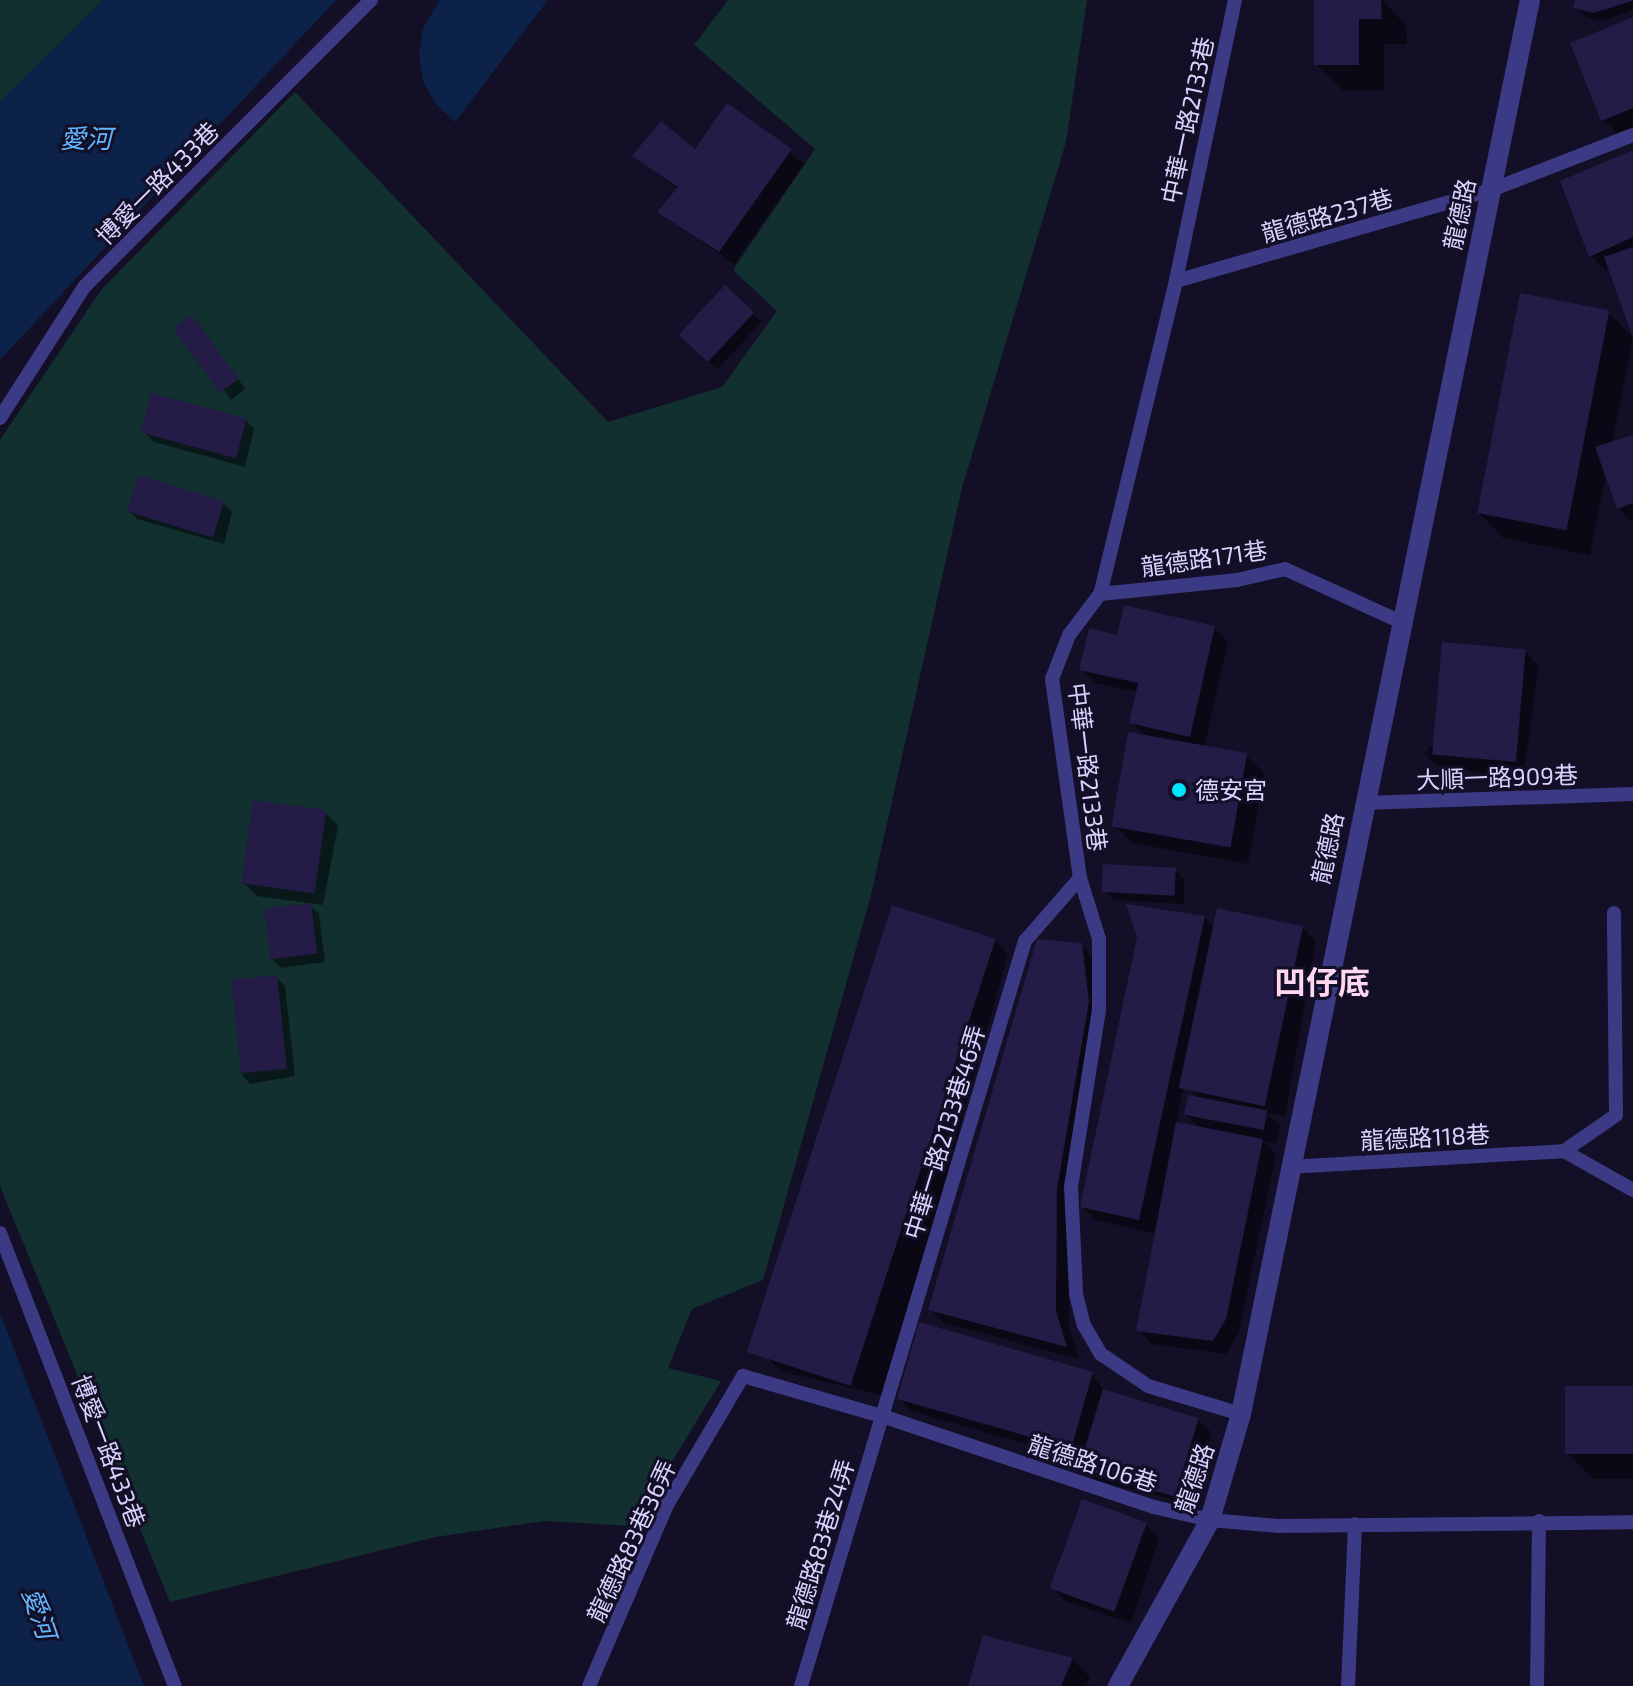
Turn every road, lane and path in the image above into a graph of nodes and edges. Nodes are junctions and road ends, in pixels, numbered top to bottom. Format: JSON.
{"nodes":[{"id":1,"x":371,"y":0,"type":"edge"},
{"id":2,"x":1235,"y":0,"type":"edge"},
{"id":3,"x":1530,"y":0,"type":"edge"},
{"id":4,"x":1633,"y":135,"type":"edge"},
{"id":5,"x":1491,"y":190,"type":"junction"},
{"id":6,"x":1176,"y":281,"type":"junction"},
{"id":7,"x":0,"y":418,"type":"edge"},
{"id":8,"x":1100,"y":594,"type":"junction"},
{"id":9,"x":1399,"y":621,"type":"junction"},
{"id":10,"x":1633,"y":794,"type":"edge"},
{"id":11,"x":1363,"y":803,"type":"junction"},
{"id":12,"x":1080,"y":878,"type":"junction"},
{"id":13,"x":1614,"y":913,"type":"dead end"},
{"id":14,"x":1564,"y":1151,"type":"junction"},
{"id":15,"x":1289,"y":1167,"type":"junction"},
{"id":16,"x":1633,"y":1190,"type":"edge"},
{"id":17,"x":0,"y":1233,"type":"edge"},
{"id":18,"x":743,"y":1376,"type":"joint"},
{"id":19,"x":1241,"y":1414,"type":"junction"},
{"id":20,"x":882,"y":1416,"type":"junction"},
{"id":21,"x":1210,"y":1520,"type":"junction"},
{"id":22,"x":1539,"y":1521,"type":"junction"},
{"id":23,"x":1633,"y":1522,"type":"edge"},
{"id":24,"x":1355,"y":1524,"type":"junction"},
{"id":25,"x":175,"y":1686,"type":"edge"},
{"id":26,"x":589,"y":1686,"type":"edge"},
{"id":27,"x":801,"y":1686,"type":"edge"},
{"id":28,"x":1118,"y":1686,"type":"edge"},
{"id":29,"x":1348,"y":1686,"type":"edge"},
{"id":30,"x":1537,"y":1686,"type":"edge"}],
"edges":[{"from":1,"to":7,"type":"lane","name":"博愛一路433巷"},
{"from":2,"to":6,"type":"lane","name":"中華一路2133巷"},
{"from":3,"to":5,"type":"street","name":"龍德路"},
{"from":4,"to":5,"type":"lane","name":"龍德路237巷"},
{"from":5,"to":6,"type":"lane","name":"龍德路237巷"},
{"from":5,"to":9,"type":"street","name":"龍德路"},
{"from":6,"to":8,"type":"lane","name":"中華一路2133巷"},
{"from":8,"to":9,"type":"lane","name":"龍德路171巷"},
{"from":8,"to":12,"type":"lane","name":"中華一路2133巷"},
{"from":9,"to":11,"type":"street","name":"龍德路"},
{"from":10,"to":11,"type":"lane","name":"大順一路909巷"},
{"from":11,"to":15,"type":"street","name":"龍德路"},
{"from":12,"to":19,"type":"lane","name":"中華一路2133巷"},
{"from":12,"to":20,"type":"lane","name":"中華一路2133巷46弄"},
{"from":13,"to":14,"type":"lane"},
{"from":14,"to":15,"type":"lane","name":"龍德路118巷"},
{"from":14,"to":16,"type":"lane"},
{"from":15,"to":19,"type":"street","name":"龍德路"},
{"from":17,"to":25,"type":"lane","name":"博愛一路433巷"},
{"from":18,"to":20,"type":"lane","name":"龍德路106巷"},
{"from":18,"to":26,"type":"lane","name":"龍德路83巷36弄"},
{"from":19,"to":21,"type":"street","name":"龍德路"},
{"from":20,"to":21,"type":"lane","name":"龍德路106巷"},
{"from":20,"to":27,"type":"lane","name":"龍德路83巷24弄"},
{"from":21,"to":24,"type":"lane","name":"龍德路106巷"},
{"from":21,"to":28,"type":"street","name":"龍德路"},
{"from":22,"to":23,"type":"lane","name":"龍德路106巷"},
{"from":22,"to":24,"type":"lane","name":"龍德路106巷"},
{"from":22,"to":30,"type":"lane"},
{"from":24,"to":29,"type":"lane"}]}
